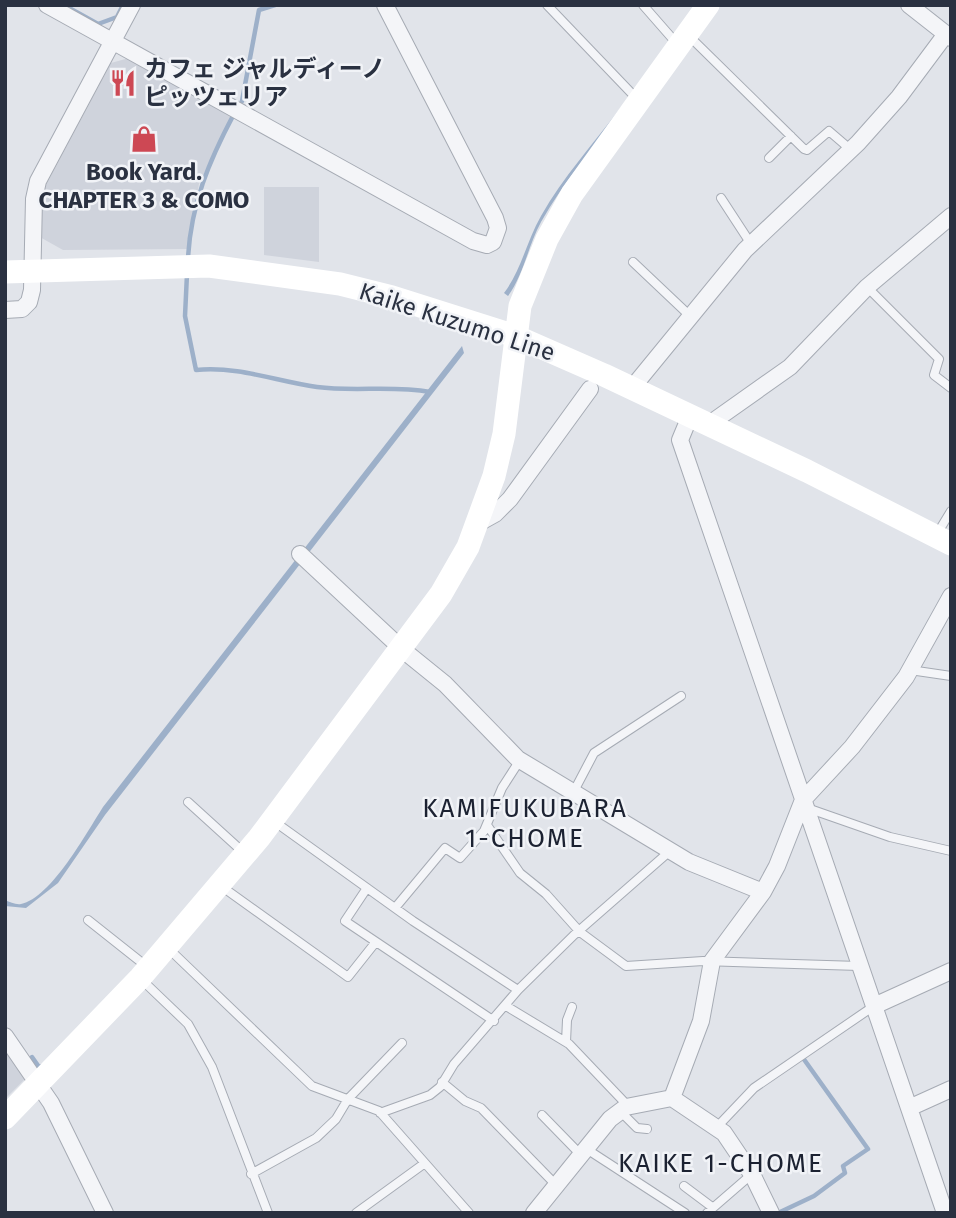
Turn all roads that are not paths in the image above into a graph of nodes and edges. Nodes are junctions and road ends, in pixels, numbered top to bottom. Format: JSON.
{"nodes":[{"id":1,"x":47,"y":5,"type":"edge"},
{"id":2,"x":132,"y":5,"type":"edge"},
{"id":3,"x":385,"y":5,"type":"edge"},
{"id":4,"x":547,"y":5,"type":"edge"},
{"id":5,"x":643,"y":5,"type":"edge"},
{"id":6,"x":708,"y":5,"type":"edge"},
{"id":7,"x":909,"y":5,"type":"edge"},
{"id":8,"x":948,"y":36,"type":"edge"},
{"id":9,"x":683,"y":41,"type":"junction"},
{"id":10,"x":114,"y":42,"type":"junction"},
{"id":11,"x":640,"y":102,"type":"junction"},
{"id":12,"x":791,"y":136,"type":"junction"},
{"id":13,"x":850,"y":149,"type":"junction"},
{"id":14,"x":769,"y":158,"type":"dead end"},
{"id":15,"x":721,"y":198,"type":"dead end"},
{"id":16,"x":951,"y":216,"type":"edge"},
{"id":17,"x":751,"y":244,"type":"junction"},
{"id":18,"x":633,"y":262,"type":"dead end"},
{"id":19,"x":31,"y":271,"type":"junction"},
{"id":20,"x":5,"y":272,"type":"edge"},
{"id":21,"x":867,"y":287,"type":"junction"},
{"id":22,"x":5,"y":310,"type":"edge"},
{"id":23,"x":689,"y":315,"type":"junction"},
{"id":24,"x":515,"y":336,"type":"junction"},
{"id":25,"x":632,"y":388,"type":"junction"},
{"id":26,"x":951,"y":388,"type":"edge"},
{"id":27,"x":590,"y":389,"type":"dead end"},
{"id":28,"x":699,"y":421,"type":"junction"},
{"id":29,"x":951,"y":511,"type":"edge"},
{"id":30,"x":477,"y":524,"type":"junction"},
{"id":31,"x":943,"y":540,"type":"edge"},
{"id":32,"x":305,"y":558,"type":"dead end"},
{"id":33,"x":951,"y":596,"type":"edge"},
{"id":34,"x":403,"y":650,"type":"junction"},
{"id":35,"x":910,"y":670,"type":"junction"},
{"id":36,"x":951,"y":676,"type":"edge"},
{"id":37,"x":681,"y":696,"type":"dead end"},
{"id":38,"x":520,"y":760,"type":"junction"},
{"id":39,"x":573,"y":793,"type":"junction"},
{"id":40,"x":188,"y":802,"type":"dead end"},
{"id":41,"x":805,"y":804,"type":"junction"},
{"id":42,"x":273,"y":820,"type":"junction"},
{"id":43,"x":487,"y":825,"type":"junction"},
{"id":44,"x":670,"y":851,"type":"junction"},
{"id":45,"x":951,"y":852,"type":"edge"},
{"id":46,"x":246,"y":854,"type":"junction"},
{"id":47,"x":219,"y":885,"type":"junction"},
{"id":48,"x":367,"y":888,"type":"junction"},
{"id":49,"x":764,"y":892,"type":"junction"},
{"id":50,"x":395,"y":908,"type":"junction"},
{"id":51,"x":88,"y":920,"type":"dead end"},
{"id":52,"x":580,"y":932,"type":"junction"},
{"id":53,"x":375,"y":943,"type":"junction"},
{"id":54,"x":166,"y":947,"type":"junction"},
{"id":55,"x":711,"y":962,"type":"junction"},
{"id":56,"x":859,"y":966,"type":"junction"},
{"id":57,"x":951,"y":971,"type":"edge"},
{"id":58,"x":144,"y":973,"type":"junction"},
{"id":59,"x":518,"y":990,"type":"junction"},
{"id":60,"x":506,"y":1006,"type":"junction"},
{"id":61,"x":874,"y":1006,"type":"junction"},
{"id":62,"x":572,"y":1007,"type":"dead end"},
{"id":63,"x":494,"y":1021,"type":"junction"},
{"id":64,"x":5,"y":1036,"type":"edge"},
{"id":65,"x":566,"y":1042,"type":"junction"},
{"id":66,"x":402,"y":1043,"type":"dead end"},
{"id":67,"x":442,"y":1082,"type":"junction"},
{"id":68,"x":38,"y":1086,"type":"junction"},
{"id":69,"x":951,"y":1089,"type":"edge"},
{"id":70,"x":348,"y":1098,"type":"junction"},
{"id":71,"x":672,"y":1098,"type":"junction"},
{"id":72,"x":909,"y":1108,"type":"junction"},
{"id":73,"x":625,"y":1109,"type":"junction"},
{"id":74,"x":380,"y":1113,"type":"junction"},
{"id":75,"x":542,"y":1115,"type":"dead end"},
{"id":76,"x":5,"y":1118,"type":"edge"},
{"id":77,"x":716,"y":1128,"type":"junction"},
{"id":78,"x":647,"y":1129,"type":"dead end"},
{"id":79,"x":583,"y":1151,"type":"junction"},
{"id":80,"x":425,"y":1163,"type":"junction"},
{"id":81,"x":251,"y":1174,"type":"junction"},
{"id":82,"x":752,"y":1174,"type":"junction"},
{"id":83,"x":556,"y":1185,"type":"junction"},
{"id":84,"x":684,"y":1186,"type":"dead end"},
{"id":85,"x":710,"y":1210,"type":"edge"},
{"id":86,"x":105,"y":1213,"type":"edge"},
{"id":87,"x":268,"y":1213,"type":"edge"},
{"id":88,"x":356,"y":1213,"type":"edge"},
{"id":89,"x":469,"y":1213,"type":"edge"},
{"id":90,"x":534,"y":1213,"type":"edge"},
{"id":91,"x":685,"y":1213,"type":"edge"},
{"id":92,"x":771,"y":1213,"type":"edge"},
{"id":93,"x":945,"y":1213,"type":"edge"}],
"edges":[{"from":1,"to":10,"type":"street"},
{"from":2,"to":10,"type":"street"},
{"from":3,"to":10,"type":"street"},
{"from":4,"to":11,"type":"lane"},
{"from":5,"to":9,"type":"lane"},
{"from":6,"to":9,"type":"street"},
{"from":7,"to":8,"type":"street"},
{"from":8,"to":13,"type":"street"},
{"from":9,"to":11,"type":"street"},
{"from":9,"to":12,"type":"lane"},
{"from":10,"to":19,"type":"street"},
{"from":11,"to":24,"type":"street"},
{"from":12,"to":13,"type":"lane"},
{"from":12,"to":14,"type":"lane"},
{"from":13,"to":17,"type":"street"},
{"from":15,"to":17,"type":"lane"},
{"from":16,"to":21,"type":"street"},
{"from":17,"to":23,"type":"street"},
{"from":18,"to":23,"type":"lane"},
{"from":19,"to":20,"type":"street","name":"Kaike Kuzumo Line"},
{"from":19,"to":22,"type":"street"},
{"from":19,"to":24,"type":"street","name":"Kaike Kuzumo Line"},
{"from":21,"to":26,"type":"lane"},
{"from":21,"to":28,"type":"street"},
{"from":23,"to":25,"type":"street"},
{"from":24,"to":25,"type":"street","name":"Kaike Kuzumo Line"},
{"from":24,"to":30,"type":"street"},
{"from":25,"to":28,"type":"street","name":"Kaike Kuzumo Line"},
{"from":27,"to":30,"type":"street"},
{"from":28,"to":31,"type":"street","name":"Kaike Kuzumo Line"},
{"from":28,"to":41,"type":"street"},
{"from":29,"to":31,"type":"lane"},
{"from":30,"to":34,"type":"street"},
{"from":32,"to":34,"type":"street"},
{"from":33,"to":35,"type":"street"},
{"from":34,"to":38,"type":"street"},
{"from":34,"to":42,"type":"street"},
{"from":35,"to":36,"type":"lane"},
{"from":35,"to":41,"type":"street"},
{"from":37,"to":39,"type":"lane"},
{"from":38,"to":39,"type":"street"},
{"from":38,"to":43,"type":"lane"},
{"from":39,"to":44,"type":"street"},
{"from":40,"to":46,"type":"lane"},
{"from":41,"to":45,"type":"lane"},
{"from":41,"to":49,"type":"street"},
{"from":41,"to":56,"type":"street"},
{"from":42,"to":46,"type":"street"},
{"from":42,"to":48,"type":"lane"},
{"from":43,"to":50,"type":"lane"},
{"from":43,"to":52,"type":"lane"},
{"from":44,"to":49,"type":"street"},
{"from":44,"to":52,"type":"lane"},
{"from":46,"to":47,"type":"street"},
{"from":47,"to":53,"type":"lane"},
{"from":47,"to":54,"type":"street"},
{"from":48,"to":50,"type":"lane"},
{"from":48,"to":53,"type":"lane"},
{"from":49,"to":55,"type":"street"},
{"from":50,"to":59,"type":"lane"},
{"from":51,"to":58,"type":"lane"},
{"from":52,"to":55,"type":"lane"},
{"from":52,"to":59,"type":"lane"},
{"from":53,"to":63,"type":"lane"},
{"from":54,"to":58,"type":"street"},
{"from":54,"to":70,"type":"lane"},
{"from":55,"to":56,"type":"lane"},
{"from":55,"to":71,"type":"street"},
{"from":56,"to":61,"type":"street"},
{"from":57,"to":61,"type":"street"},
{"from":58,"to":68,"type":"street"},
{"from":58,"to":81,"type":"lane"},
{"from":59,"to":60,"type":"lane"},
{"from":60,"to":63,"type":"lane"},
{"from":60,"to":65,"type":"lane"},
{"from":61,"to":72,"type":"street"},
{"from":61,"to":77,"type":"lane"},
{"from":62,"to":65,"type":"lane"},
{"from":63,"to":67,"type":"lane"},
{"from":64,"to":68,"type":"street"},
{"from":65,"to":73,"type":"lane"},
{"from":66,"to":70,"type":"lane"},
{"from":67,"to":74,"type":"lane"},
{"from":67,"to":83,"type":"lane"},
{"from":68,"to":76,"type":"street"},
{"from":68,"to":86,"type":"street"},
{"from":69,"to":72,"type":"street"},
{"from":70,"to":74,"type":"lane"},
{"from":70,"to":81,"type":"lane"},
{"from":71,"to":73,"type":"street"},
{"from":71,"to":77,"type":"street"},
{"from":72,"to":93,"type":"street"},
{"from":73,"to":78,"type":"lane"},
{"from":73,"to":79,"type":"street"},
{"from":74,"to":80,"type":"lane"},
{"from":75,"to":79,"type":"lane"},
{"from":77,"to":82,"type":"street"},
{"from":79,"to":83,"type":"street"},
{"from":79,"to":91,"type":"lane"},
{"from":80,"to":88,"type":"lane"},
{"from":80,"to":89,"type":"lane"},
{"from":81,"to":87,"type":"lane"},
{"from":82,"to":85,"type":"lane"},
{"from":82,"to":92,"type":"street"},
{"from":83,"to":90,"type":"street"},
{"from":84,"to":85,"type":"lane"}]}
